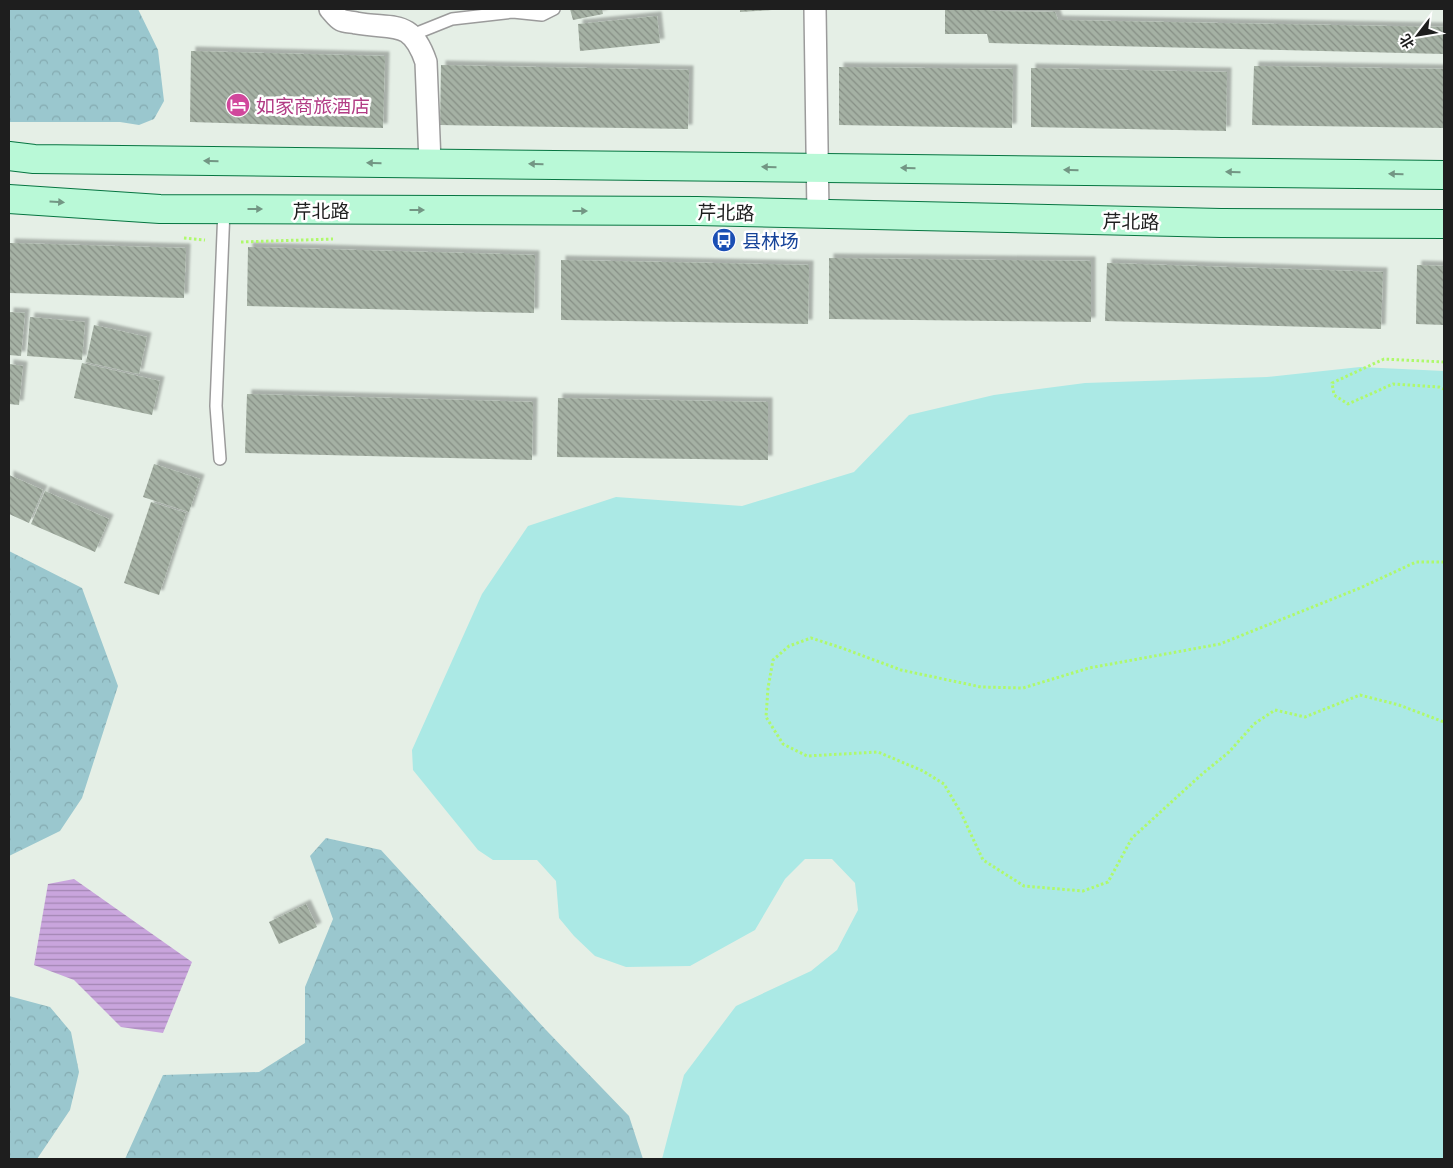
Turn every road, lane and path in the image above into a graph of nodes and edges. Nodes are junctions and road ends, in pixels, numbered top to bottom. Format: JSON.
{"nodes":[{"id":1,"x":330,"y":9,"type":"edge"},
{"id":2,"x":554,"y":9,"type":"edge"},
{"id":3,"x":815,"y":9,"type":"edge"},
{"id":4,"x":412,"y":34,"type":"junction"},
{"id":5,"x":9,"y":156,"type":"edge"},
{"id":6,"x":430,"y":163,"type":"junction"},
{"id":7,"x":817,"y":167,"type":"junction"},
{"id":8,"x":1444,"y":175,"type":"edge"},
{"id":9,"x":9,"y":199,"type":"edge"},
{"id":10,"x":224,"y":209,"type":"junction"},
{"id":11,"x":818,"y":214,"type":"junction"},
{"id":12,"x":1444,"y":224,"type":"edge"},
{"id":13,"x":1444,"y":362,"type":"edge"},
{"id":14,"x":1444,"y":389,"type":"edge"},
{"id":15,"x":220,"y":459,"type":"dead end"},
{"id":16,"x":1444,"y":562,"type":"edge"},
{"id":17,"x":1444,"y":722,"type":"edge"}],
"edges":[{"from":1,"to":4,"type":"street"},
{"from":2,"to":4,"type":"lane"},
{"from":3,"to":7,"type":"street"},
{"from":4,"to":6,"type":"street"},
{"from":6,"to":5,"type":"main road","one_way":true},
{"from":7,"to":6,"type":"main road","one_way":true},
{"from":8,"to":7,"type":"main road","one_way":true},
{"from":7,"to":11,"type":"street"},
{"from":9,"to":10,"type":"main road","name":"芹北路","one_way":true},
{"from":10,"to":11,"type":"main road","name":"芹北路","one_way":true},
{"from":10,"to":15,"type":"lane"},
{"from":11,"to":12,"type":"main road","name":"芹北路"},
{"from":13,"to":14,"type":"path"},
{"from":16,"to":17,"type":"path"}]}
